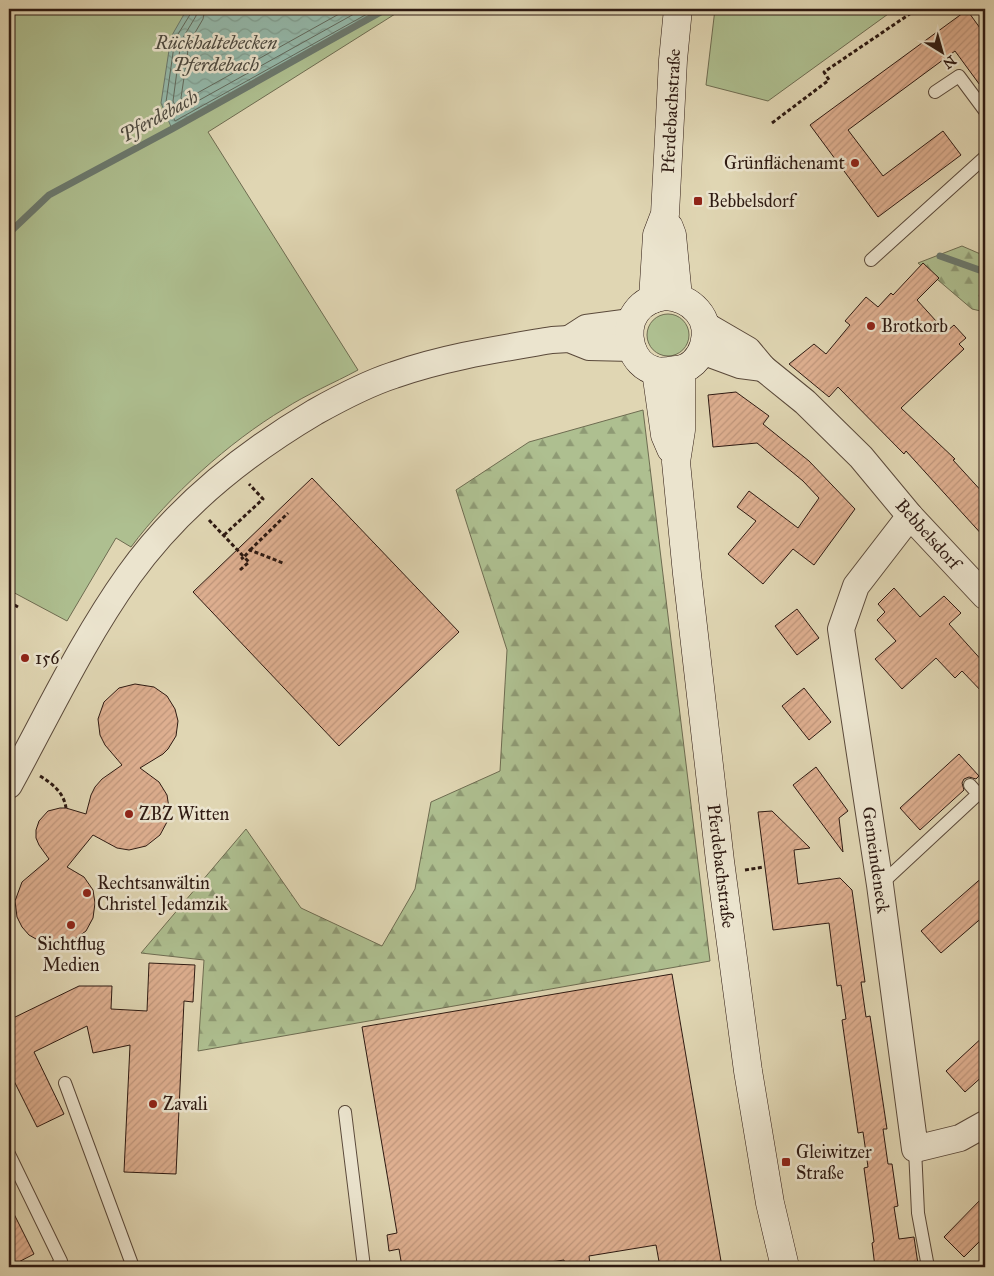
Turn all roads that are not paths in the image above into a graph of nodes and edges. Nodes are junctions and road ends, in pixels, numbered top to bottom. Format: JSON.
{"nodes":[{"id":1,"x":678,"y":9,"type":"edge"},
{"id":2,"x":935,"y":92,"type":"dead end"},
{"id":3,"x":985,"y":110,"type":"edge"},
{"id":4,"x":985,"y":157,"type":"edge"},
{"id":5,"x":872,"y":260,"type":"dead end"},
{"id":6,"x":665,"y":298,"type":"junction"},
{"id":7,"x":631,"y":335,"type":"junction"},
{"id":8,"x":704,"y":338,"type":"junction"},
{"id":9,"x":668,"y":371,"type":"junction"},
{"id":10,"x":910,"y":516,"type":"junction"},
{"id":11,"x":985,"y":596,"type":"edge"},
{"id":12,"x":14,"y":775,"type":"edge"},
{"id":13,"x":970,"y":784,"type":"dead end"},
{"id":14,"x":880,"y":885,"type":"junction"},
{"id":15,"x":65,"y":1083,"type":"dead end"},
{"id":16,"x":345,"y":1112,"type":"dead end"},
{"id":17,"x":985,"y":1124,"type":"edge"},
{"id":18,"x":916,"y":1149,"type":"junction"},
{"id":19,"x":9,"y":1154,"type":"edge"},
{"id":20,"x":56,"y":1267,"type":"edge"},
{"id":21,"x":133,"y":1267,"type":"edge"},
{"id":22,"x":364,"y":1267,"type":"edge"},
{"id":23,"x":785,"y":1267,"type":"edge"},
{"id":24,"x":928,"y":1267,"type":"edge"}],
"edges":[{"from":1,"to":6,"type":"main road","name":"Pferdebachstraße"},
{"from":2,"to":3,"type":"lane"},
{"from":4,"to":5,"type":"lane"},
{"from":6,"to":7,"type":"main road"},
{"from":6,"to":8,"type":"main road"},
{"from":7,"to":9,"type":"main road"},
{"from":7,"to":12,"type":"street"},
{"from":8,"to":9,"type":"main road"},
{"from":8,"to":10,"type":"street","name":"Bebbelsdorf"},
{"from":9,"to":23,"type":"main road","name":"Pferdebachstraße"},
{"from":10,"to":11,"type":"street","name":"Bebbelsdorf"},
{"from":10,"to":14,"type":"street","name":"Gemeindeneck"},
{"from":13,"to":14,"type":"lane"},
{"from":14,"to":18,"type":"street","name":"Gemeindeneck"},
{"from":15,"to":21,"type":"lane"},
{"from":16,"to":22,"type":"lane"},
{"from":17,"to":18,"type":"street"},
{"from":18,"to":24,"type":"lane"},
{"from":19,"to":20,"type":"lane"}]}
